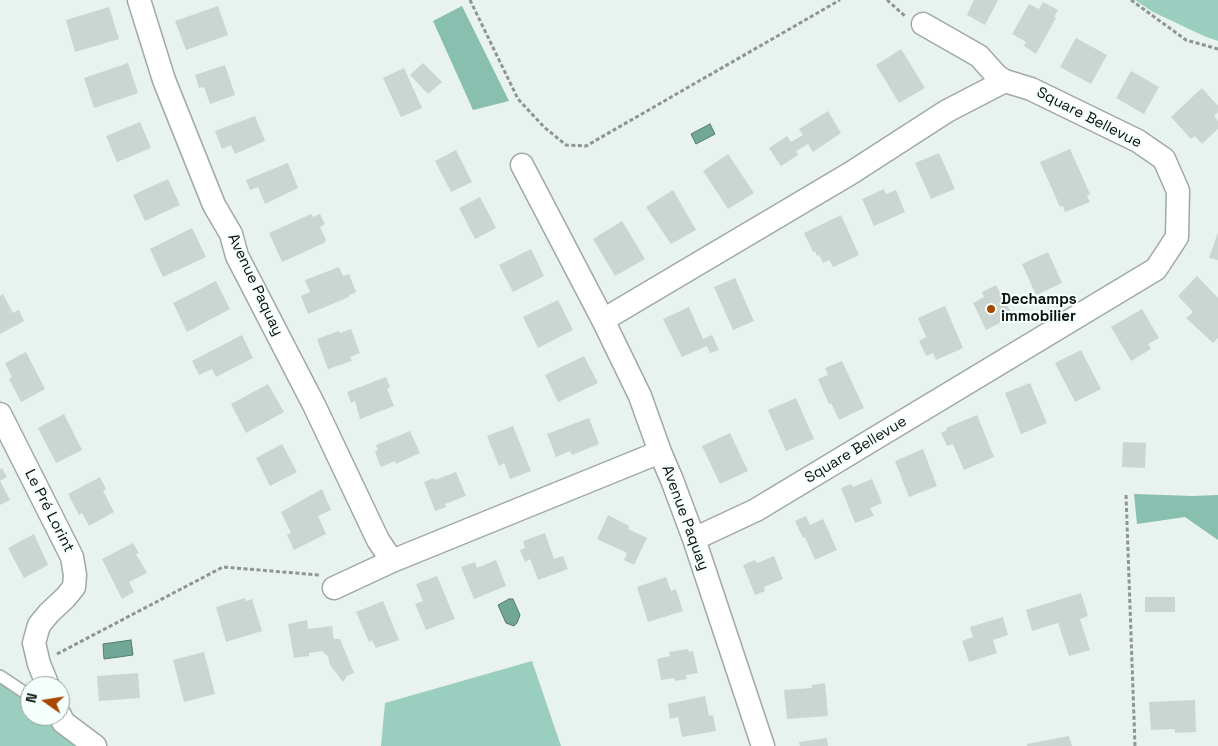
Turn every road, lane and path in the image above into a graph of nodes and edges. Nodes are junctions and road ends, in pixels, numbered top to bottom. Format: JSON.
{"nodes":[{"id":1,"x":139,"y":0,"type":"edge"},
{"id":2,"x":470,"y":0,"type":"edge"},
{"id":3,"x":840,"y":0,"type":"edge"},
{"id":4,"x":1131,"y":0,"type":"edge"},
{"id":5,"x":923,"y":24,"type":"dead end"},
{"id":6,"x":1218,"y":50,"type":"edge"},
{"id":7,"x":1005,"y":81,"type":"junction"},
{"id":8,"x":522,"y":165,"type":"dead end"},
{"id":9,"x":603,"y":320,"type":"junction"},
{"id":10,"x":0,"y":414,"type":"edge"},
{"id":11,"x":660,"y":452,"type":"junction"},
{"id":12,"x":1126,"y":495,"type":"dead end"},
{"id":13,"x":694,"y":539,"type":"junction"},
{"id":14,"x":392,"y":561,"type":"junction"},
{"id":15,"x":341,"y":585,"type":"joint"},
{"id":16,"x":39,"y":664,"type":"junction"},
{"id":17,"x":0,"y":676,"type":"edge"},
{"id":18,"x":44,"y":676,"type":"edge"},
{"id":19,"x":20,"y":689,"type":"edge"},
{"id":20,"x":70,"y":726,"type":"edge"},
{"id":21,"x":95,"y":746,"type":"edge"},
{"id":22,"x":763,"y":746,"type":"edge"},
{"id":23,"x":1135,"y":746,"type":"edge"}],
"edges":[{"from":1,"to":14,"type":"street","name":"Avenue Paquay"},
{"from":2,"to":3,"type":"path"},
{"from":4,"to":6,"type":"path"},
{"from":5,"to":7,"type":"street"},
{"from":7,"to":9,"type":"street"},
{"from":7,"to":13,"type":"street","name":"Square Bellevue"},
{"from":8,"to":9,"type":"street"},
{"from":9,"to":11,"type":"street"},
{"from":10,"to":16,"type":"street","name":"Le Pré Lorint"},
{"from":11,"to":13,"type":"street","name":"Avenue Paquay"},
{"from":11,"to":14,"type":"street","name":"Avenue Paquay"},
{"from":12,"to":23,"type":"path"},
{"from":13,"to":22,"type":"street","name":"Avenue Paquay"},
{"from":14,"to":15,"type":"street","name":"Avenue Paquay"},
{"from":15,"to":16,"type":"path"},
{"from":16,"to":18,"type":"street","name":"Le Pré Lorint"},
{"from":17,"to":19,"type":"lane"},
{"from":20,"to":21,"type":"street"}]}
